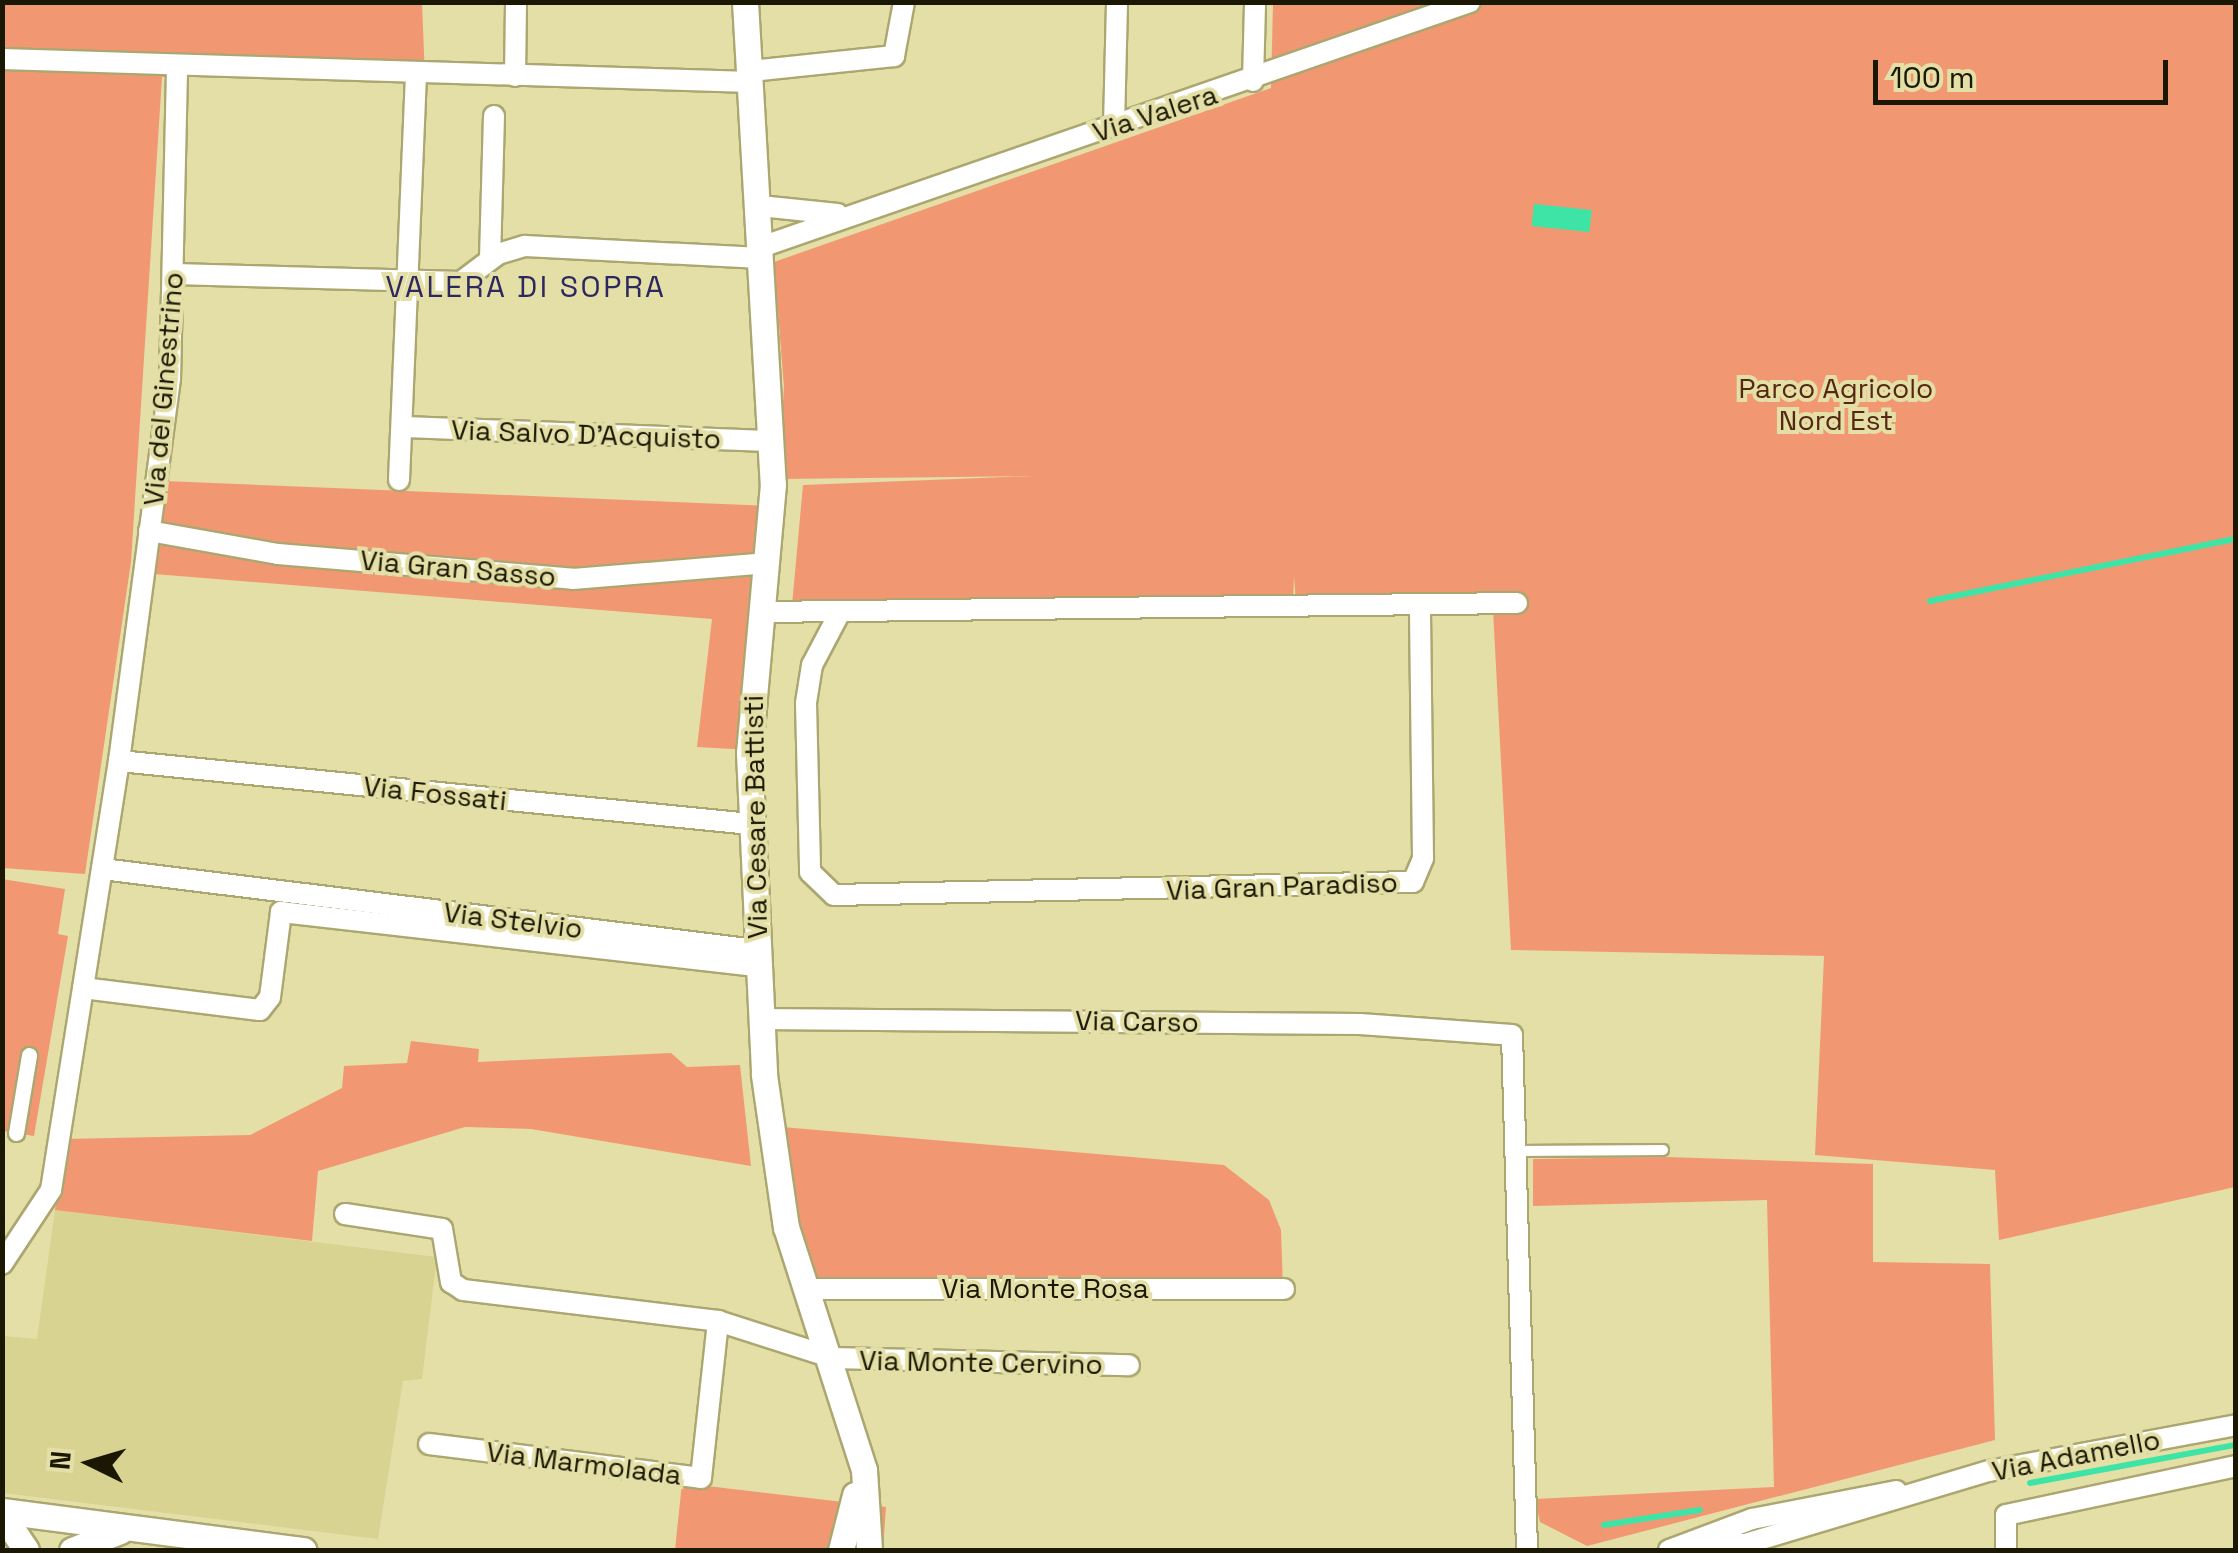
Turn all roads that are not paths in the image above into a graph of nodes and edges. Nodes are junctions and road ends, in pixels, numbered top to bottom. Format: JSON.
{"nodes":[{"id":1,"x":516,"y":2,"type":"edge"},
{"id":2,"x":745,"y":2,"type":"edge"},
{"id":3,"x":904,"y":2,"type":"edge"},
{"id":4,"x":1117,"y":2,"type":"edge"},
{"id":5,"x":1255,"y":2,"type":"edge"},
{"id":6,"x":1470,"y":2,"type":"edge"},
{"id":7,"x":2,"y":59,"type":"edge"},
{"id":8,"x":177,"y":66,"type":"junction"},
{"id":9,"x":416,"y":74,"type":"junction"},
{"id":10,"x":515,"y":76,"type":"junction"},
{"id":11,"x":751,"y":77,"type":"junction"},
{"id":12,"x":1253,"y":80,"type":"junction"},
{"id":13,"x":494,"y":116,"type":"dead end"},
{"id":14,"x":1114,"y":126,"type":"junction"},
{"id":15,"x":760,"y":206,"type":"junction"},
{"id":16,"x":838,"y":214,"type":"junction"},
{"id":17,"x":761,"y":253,"type":"junction"},
{"id":18,"x":490,"y":260,"type":"junction"},
{"id":19,"x":176,"y":274,"type":"junction"},
{"id":20,"x":409,"y":282,"type":"junction"},
{"id":21,"x":402,"y":426,"type":"junction"},
{"id":22,"x":771,"y":441,"type":"junction"},
{"id":23,"x":400,"y":480,"type":"dead end"},
{"id":24,"x":149,"y":531,"type":"junction"},
{"id":25,"x":768,"y":563,"type":"junction"},
{"id":26,"x":1518,"y":602,"type":"dead end"},
{"id":27,"x":1420,"y":605,"type":"junction"},
{"id":28,"x":761,"y":612,"type":"junction"},
{"id":29,"x":840,"y":612,"type":"junction"},
{"id":30,"x":119,"y":761,"type":"junction"},
{"id":31,"x":750,"y":824,"type":"junction"},
{"id":32,"x":102,"y":869,"type":"junction"},
{"id":33,"x":270,"y":890,"type":"junction"},
{"id":34,"x":281,"y":912,"type":"junction"},
{"id":35,"x":756,"y":958,"type":"junction"},
{"id":36,"x":83,"y":988,"type":"junction"},
{"id":37,"x":760,"y":1018,"type":"junction"},
{"id":38,"x":29,"y":1055,"type":"dead end"},
{"id":39,"x":16,"y":1133,"type":"dead end"},
{"id":40,"x":1664,"y":1150,"type":"dead end"},
{"id":41,"x":1521,"y":1151,"type":"junction"},
{"id":42,"x":345,"y":1214,"type":"dead end"},
{"id":43,"x":2,"y":1264,"type":"edge"},
{"id":44,"x":806,"y":1289,"type":"junction"},
{"id":45,"x":1284,"y":1289,"type":"dead end"},
{"id":46,"x":718,"y":1321,"type":"junction"},
{"id":47,"x":833,"y":1358,"type":"junction"},
{"id":48,"x":1130,"y":1365,"type":"dead end"},
{"id":49,"x":2236,"y":1424,"type":"edge"},
{"id":50,"x":854,"y":1425,"type":"junction"},
{"id":51,"x":429,"y":1444,"type":"dead end"},
{"id":52,"x":2236,"y":1466,"type":"edge"},
{"id":53,"x":2,"y":1512,"type":"edge"},
{"id":54,"x":124,"y":1529,"type":"junction"},
{"id":55,"x":1679,"y":1548,"type":"edge"},
{"id":56,"x":274,"y":1549,"type":"edge"},
{"id":57,"x":26,"y":1550,"type":"edge"},
{"id":58,"x":72,"y":1550,"type":"edge"},
{"id":59,"x":304,"y":1550,"type":"edge"},
{"id":60,"x":841,"y":1550,"type":"edge"},
{"id":61,"x":869,"y":1550,"type":"edge"},
{"id":62,"x":1527,"y":1550,"type":"edge"},
{"id":63,"x":2006,"y":1550,"type":"edge"}],
"edges":[{"from":1,"to":10,"type":"street"},
{"from":2,"to":11,"type":"street","name":"Via Cesare Battisti"},
{"from":3,"to":11,"type":"street"},
{"from":4,"to":14,"type":"street"},
{"from":5,"to":12,"type":"street"},
{"from":6,"to":12,"type":"street","name":"Via Valera"},
{"from":7,"to":8,"type":"street"},
{"from":8,"to":9,"type":"street"},
{"from":8,"to":19,"type":"street","name":"Via del Ginestrino"},
{"from":9,"to":10,"type":"street"},
{"from":9,"to":20,"type":"street"},
{"from":10,"to":11,"type":"street"},
{"from":11,"to":15,"type":"street","name":"Via Cesare Battisti"},
{"from":12,"to":14,"type":"street","name":"Via Valera"},
{"from":13,"to":18,"type":"street"},
{"from":14,"to":16,"type":"street","name":"Via Valera"},
{"from":15,"to":16,"type":"street","name":"Via Valera"},
{"from":15,"to":17,"type":"street","name":"Via Cesare Battisti"},
{"from":16,"to":17,"type":"street","name":"Via Valera"},
{"from":17,"to":18,"type":"street"},
{"from":17,"to":22,"type":"street","name":"Via Cesare Battisti"},
{"from":18,"to":20,"type":"street"},
{"from":19,"to":20,"type":"street"},
{"from":19,"to":24,"type":"street","name":"Via del Ginestrino"},
{"from":20,"to":21,"type":"street"},
{"from":21,"to":22,"type":"street","name":"Via Salvo D'Acquisto"},
{"from":21,"to":23,"type":"street"},
{"from":22,"to":25,"type":"street","name":"Via Cesare Battisti"},
{"from":24,"to":25,"type":"street","name":"Via Gran Sasso"},
{"from":24,"to":30,"type":"street","name":"Via del Ginestrino"},
{"from":25,"to":28,"type":"street","name":"Via Cesare Battisti"},
{"from":26,"to":27,"type":"street"},
{"from":27,"to":29,"type":"street"},
{"from":27,"to":29,"type":"street","name":"Via Gran Paradiso"},
{"from":28,"to":29,"type":"street"},
{"from":28,"to":31,"type":"street","name":"Via Cesare Battisti"},
{"from":30,"to":31,"type":"street","name":"Via Fossati"},
{"from":30,"to":32,"type":"street","name":"Via del Ginestrino"},
{"from":31,"to":35,"type":"street","name":"Via Cesare Battisti"},
{"from":32,"to":33,"type":"street","name":"Via Stelvio"},
{"from":32,"to":36,"type":"street","name":"Via del Ginestrino"},
{"from":33,"to":34,"type":"street"},
{"from":33,"to":35,"type":"street","name":"Via Stelvio"},
{"from":34,"to":35,"type":"street","name":"Via Stelvio"},
{"from":34,"to":36,"type":"street"},
{"from":35,"to":37,"type":"street","name":"Via Cesare Battisti"},
{"from":36,"to":43,"type":"street","name":"Via del Ginestrino"},
{"from":37,"to":41,"type":"street","name":"Via Carso"},
{"from":37,"to":44,"type":"street","name":"Via Cesare Battisti"},
{"from":38,"to":39,"type":"street"},
{"from":40,"to":41,"type":"lane"},
{"from":41,"to":62,"type":"street"},
{"from":42,"to":46,"type":"street"},
{"from":44,"to":45,"type":"street","name":"Via Monte Rosa"},
{"from":44,"to":47,"type":"street","name":"Via Cesare Battisti"},
{"from":46,"to":47,"type":"street"},
{"from":46,"to":51,"type":"street","name":"Via Marmolada"},
{"from":47,"to":48,"type":"street","name":"Via Monte Cervino"},
{"from":47,"to":50,"type":"street","name":"Via Cesare Battisti"},
{"from":49,"to":55,"type":"street","name":"Via Adamello"},
{"from":50,"to":60,"type":"street","name":"Via Cesare Battisti"},
{"from":50,"to":61,"type":"street","name":"Via Cesare Battisti"},
{"from":52,"to":63,"type":"street"},
{"from":53,"to":54,"type":"street"},
{"from":53,"to":57,"type":"street"},
{"from":54,"to":56,"type":"street"},
{"from":54,"to":58,"type":"street"},
{"from":56,"to":59,"type":"street"}]}
